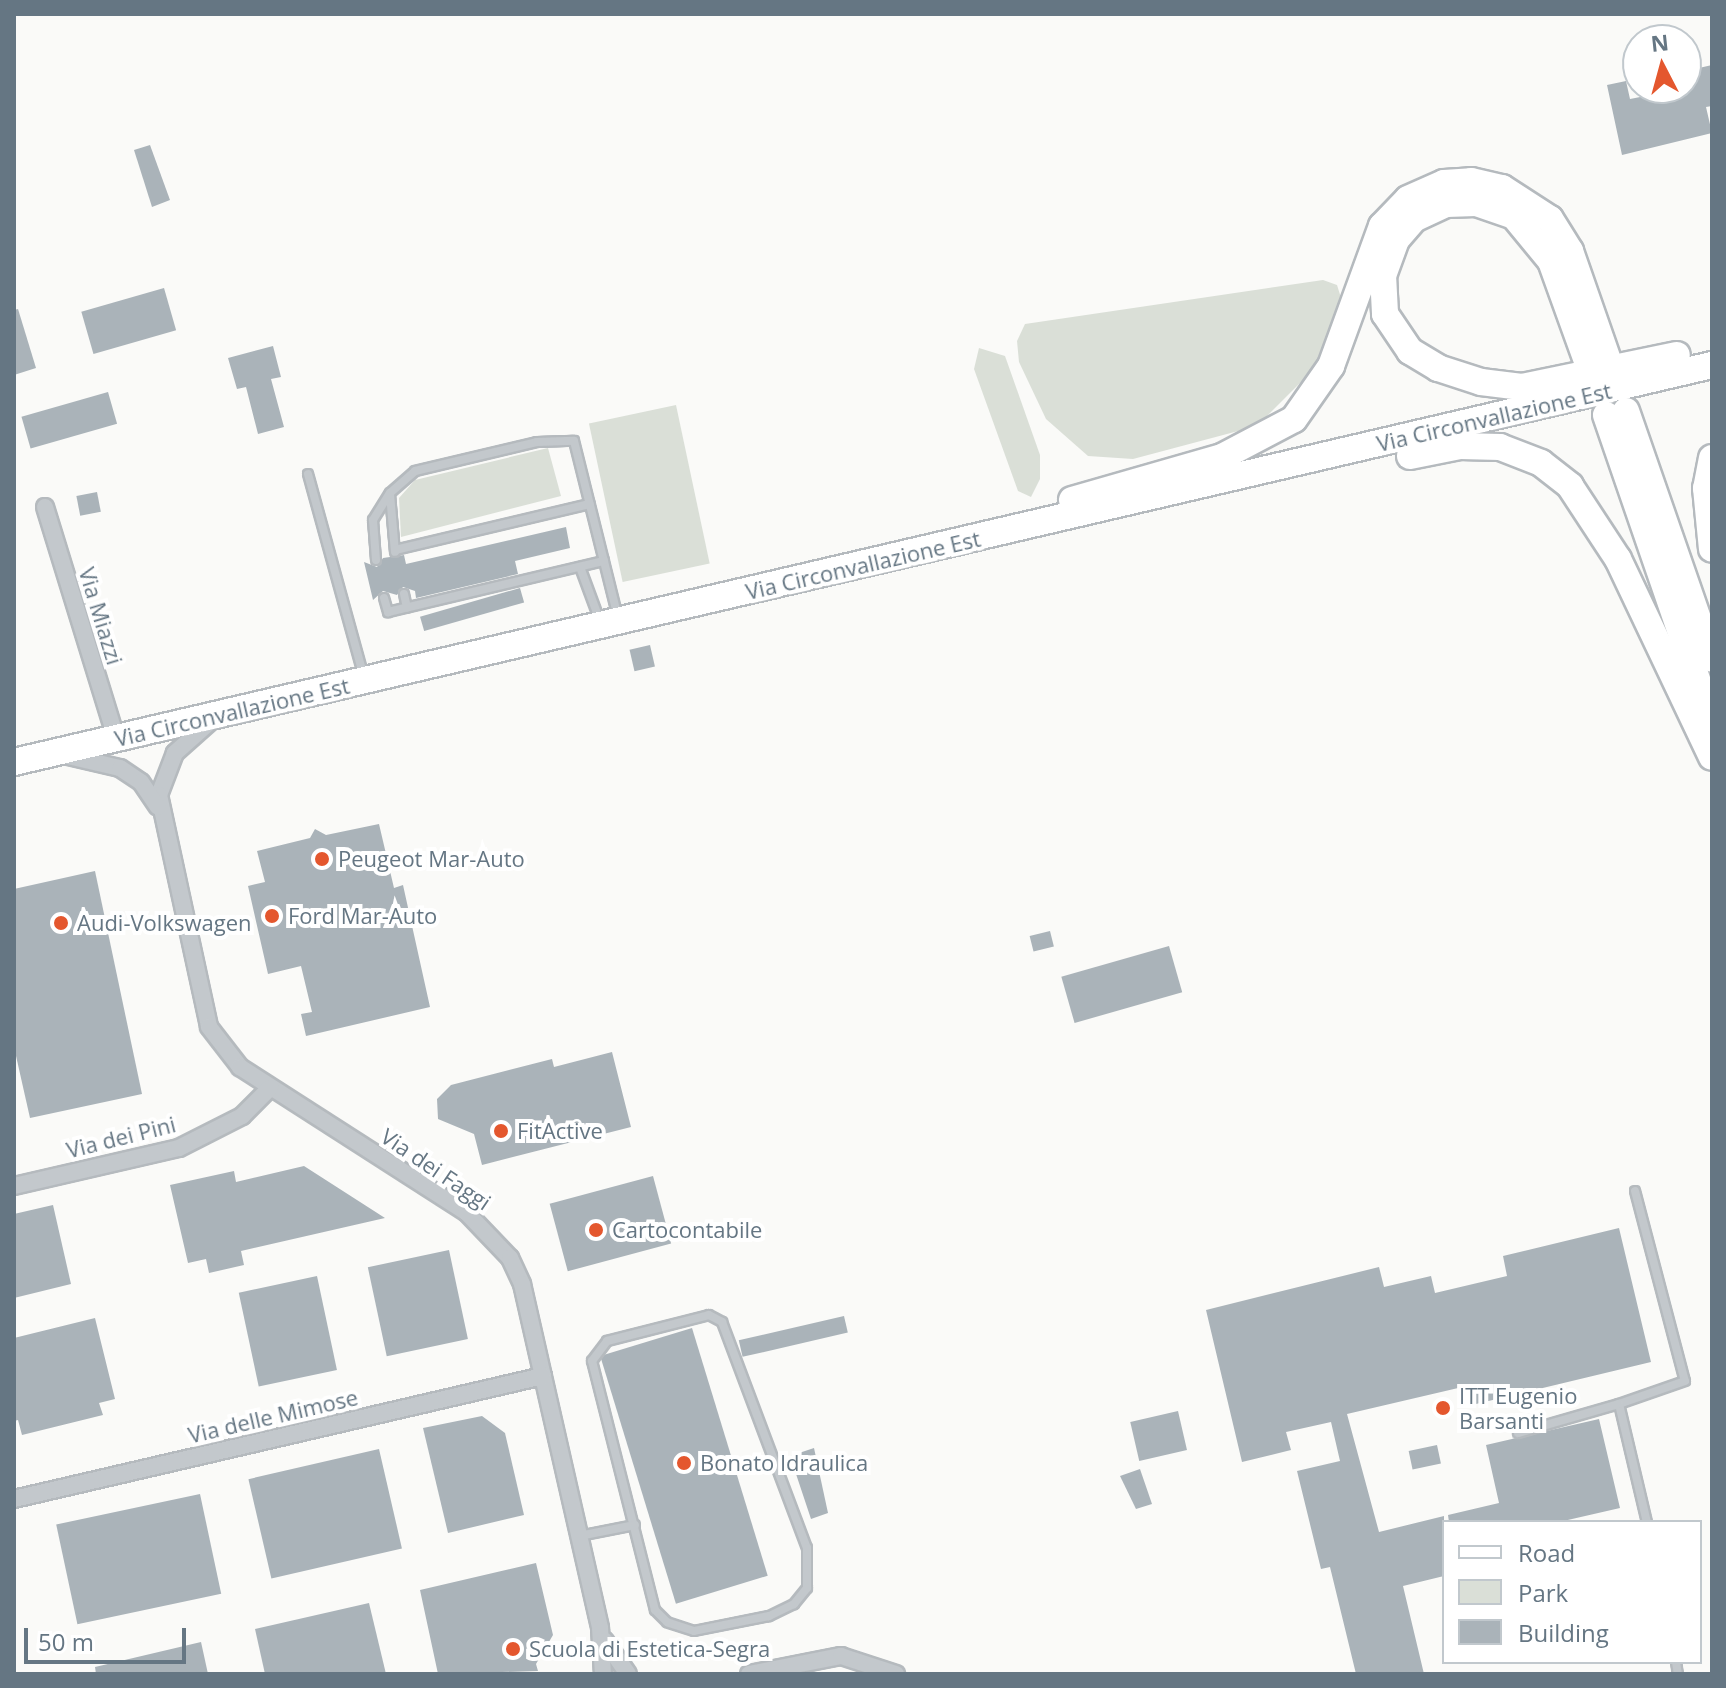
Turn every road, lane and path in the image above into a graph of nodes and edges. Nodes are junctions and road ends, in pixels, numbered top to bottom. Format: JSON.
{"nodes":[{"id":1,"x":1712,"y":347,"type":"edge"},
{"id":2,"x":1712,"y":365,"type":"edge"},
{"id":3,"x":1712,"y":458,"type":"edge"},
{"id":4,"x":308,"y":474,"type":"dead end"},
{"id":5,"x":390,"y":493,"type":"junction"},
{"id":6,"x":590,"y":504,"type":"junction"},
{"id":7,"x":1115,"y":505,"type":"junction"},
{"id":8,"x":45,"y":507,"type":"dead end"},
{"id":9,"x":1011,"y":529,"type":"junction"},
{"id":10,"x":1712,"y":549,"type":"edge"},
{"id":11,"x":376,"y":560,"type":"dead end"},
{"id":12,"x":604,"y":561,"type":"junction"},
{"id":13,"x":580,"y":567,"type":"junction"},
{"id":14,"x":404,"y":594,"type":"dead end"},
{"id":15,"x":384,"y":598,"type":"dead end"},
{"id":16,"x":407,"y":608,"type":"junction"},
{"id":17,"x":611,"y":625,"type":"junction"},
{"id":18,"x":1712,"y":659,"type":"edge"},
{"id":19,"x":365,"y":682,"type":"junction"},
{"id":20,"x":222,"y":712,"type":"junction"},
{"id":21,"x":1712,"y":723,"type":"edge"},
{"id":22,"x":116,"y":738,"type":"junction"},
{"id":23,"x":43,"y":755,"type":"junction"},
{"id":24,"x":1712,"y":757,"type":"edge"},
{"id":25,"x":14,"y":762,"type":"edge"},
{"id":26,"x":159,"y":809,"type":"junction"},
{"id":27,"x":270,"y":1088,"type":"junction"},
{"id":28,"x":14,"y":1186,"type":"edge"},
{"id":29,"x":1635,"y":1191,"type":"dead end"},
{"id":30,"x":543,"y":1376,"type":"junction"},
{"id":31,"x":1619,"y":1404,"type":"junction"},
{"id":32,"x":1518,"y":1433,"type":"dead end"},
{"id":33,"x":14,"y":1499,"type":"edge"},
{"id":34,"x":1647,"y":1520,"type":"edge"},
{"id":35,"x":635,"y":1525,"type":"junction"},
{"id":36,"x":578,"y":1536,"type":"junction"},
{"id":37,"x":600,"y":1628,"type":"junction"},
{"id":38,"x":603,"y":1674,"type":"edge"},
{"id":39,"x":628,"y":1674,"type":"edge"},
{"id":40,"x":749,"y":1674,"type":"edge"},
{"id":41,"x":896,"y":1674,"type":"edge"}],
"edges":[{"from":1,"to":9,"type":"main road"},
{"from":2,"to":7,"type":"main road","name":"Via Circonvallazione Est"},
{"from":3,"to":10,"type":"main road"},
{"from":4,"to":19,"type":"lane"},
{"from":5,"to":6,"type":"lane"},
{"from":5,"to":6,"type":"lane"},
{"from":5,"to":11,"type":"lane"},
{"from":6,"to":12,"type":"lane"},
{"from":7,"to":9,"type":"main road","name":"Via Circonvallazione Est"},
{"from":7,"to":24,"type":"main road"},
{"from":8,"to":22,"type":"street","name":"Via Miazzi"},
{"from":9,"to":17,"type":"main road","name":"Via Circonvallazione Est"},
{"from":12,"to":13,"type":"lane"},
{"from":12,"to":17,"type":"lane"},
{"from":13,"to":16,"type":"lane"},
{"from":13,"to":17,"type":"lane"},
{"from":14,"to":16,"type":"lane"},
{"from":15,"to":16,"type":"lane"},
{"from":17,"to":19,"type":"main road","name":"Via Circonvallazione Est"},
{"from":18,"to":21,"type":"main road"},
{"from":19,"to":20,"type":"main road","name":"Via Circonvallazione Est"},
{"from":20,"to":22,"type":"main road","name":"Via Circonvallazione Est"},
{"from":20,"to":26,"type":"street","name":"Via dei Faggi"},
{"from":22,"to":23,"type":"main road","name":"Via Circonvallazione Est"},
{"from":23,"to":25,"type":"main road","name":"Via Circonvallazione Est"},
{"from":23,"to":26,"type":"street","name":"Via dei Faggi"},
{"from":26,"to":27,"type":"street","name":"Via dei Faggi"},
{"from":27,"to":28,"type":"street","name":"Via dei Pini"},
{"from":27,"to":30,"type":"street","name":"Via dei Faggi"},
{"from":29,"to":31,"type":"lane"},
{"from":30,"to":33,"type":"street","name":"Via delle Mimose"},
{"from":30,"to":36,"type":"street","name":"Via dei Faggi"},
{"from":31,"to":32,"type":"lane"},
{"from":31,"to":34,"type":"lane"},
{"from":35,"to":35,"type":"lane"},
{"from":35,"to":36,"type":"lane"},
{"from":36,"to":37,"type":"street","name":"Via dei Faggi"},
{"from":37,"to":38,"type":"street","name":"Via dei Faggi"},
{"from":37,"to":39,"type":"street","name":"Via dei Faggi"},
{"from":40,"to":41,"type":"street"}]}
